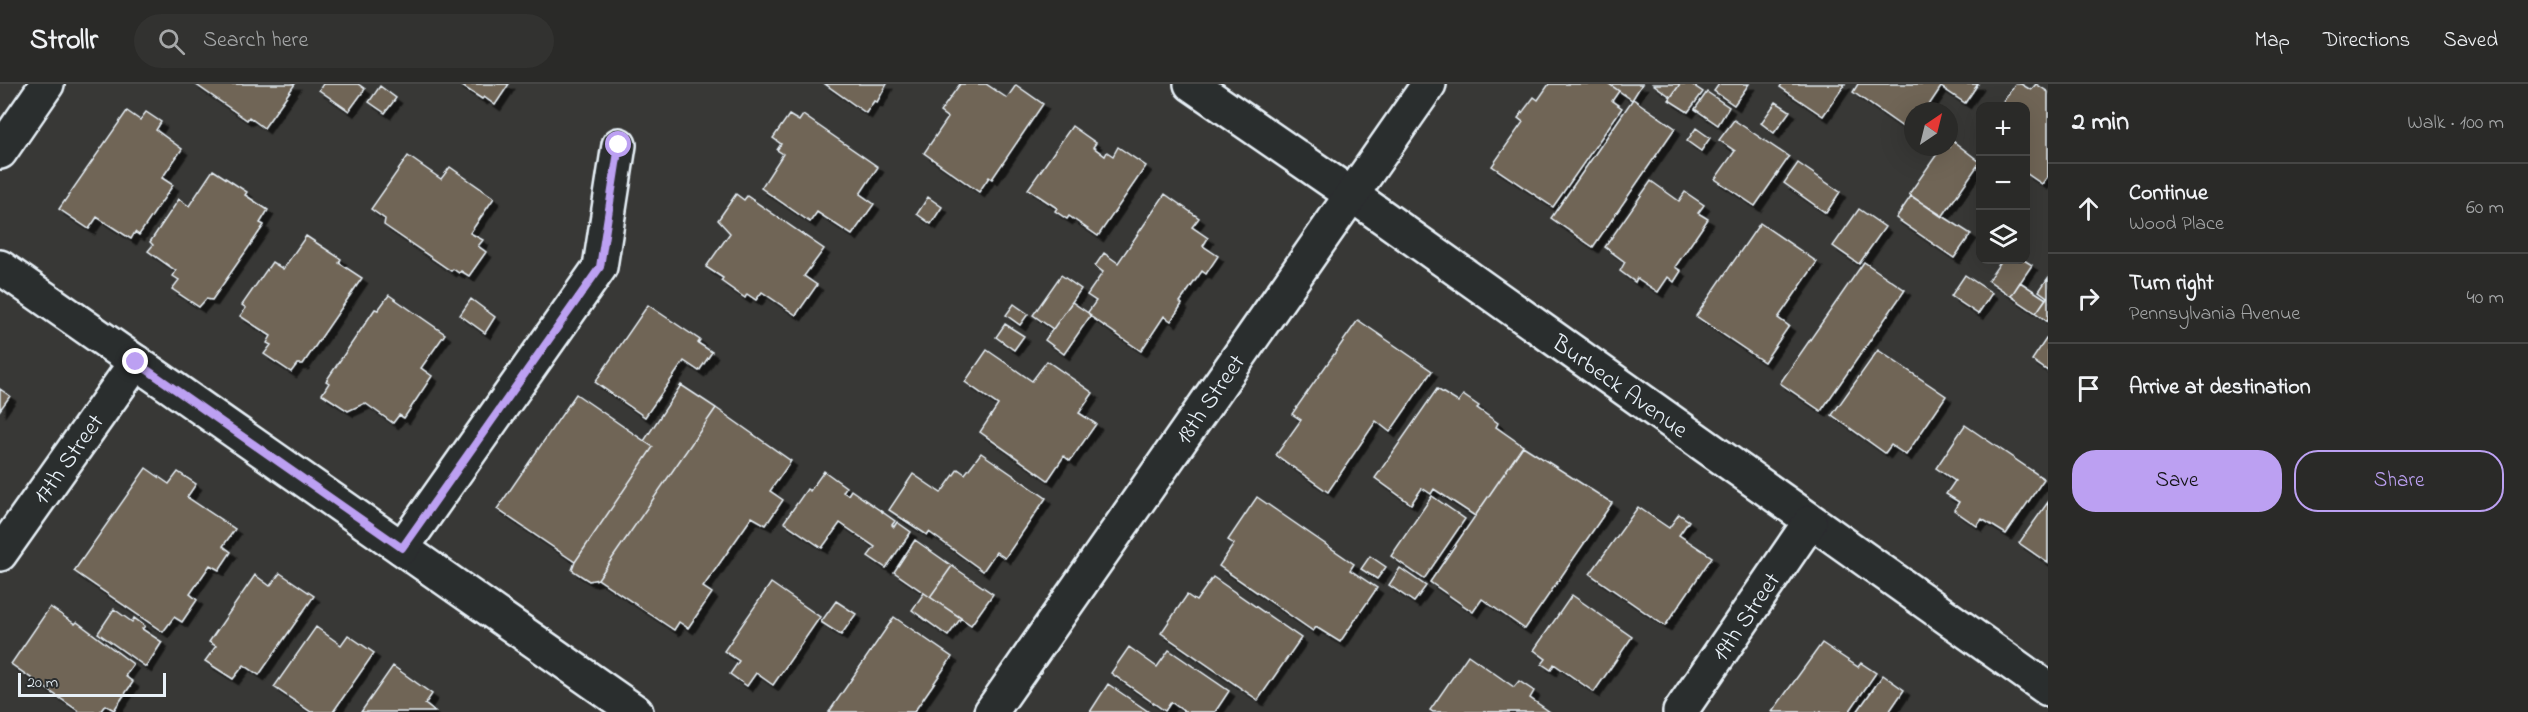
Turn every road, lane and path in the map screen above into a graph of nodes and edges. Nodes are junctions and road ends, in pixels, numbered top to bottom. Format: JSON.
{"nodes":[{"id":1,"x":47,"y":84,"type":"edge"},
{"id":2,"x":1191,"y":84,"type":"edge"},
{"id":3,"x":1429,"y":84,"type":"edge"},
{"id":4,"x":619,"y":145,"type":"dead end"},
{"id":5,"x":0,"y":152,"type":"edge"},
{"id":6,"x":1352,"y":195,"type":"junction"},
{"id":7,"x":0,"y":267,"type":"edge"},
{"id":8,"x":136,"y":362,"type":"junction"},
{"id":9,"x":1810,"y":522,"type":"junction"},
{"id":10,"x":402,"y":548,"type":"junction"},
{"id":11,"x":0,"y":554,"type":"edge"},
{"id":12,"x":2048,"y":689,"type":"edge"},
{"id":13,"x":636,"y":712,"type":"edge"},
{"id":14,"x":991,"y":712,"type":"edge"},
{"id":15,"x":1680,"y":712,"type":"edge"}],
"edges":[{"from":1,"to":5,"type":"street"},
{"from":2,"to":6,"type":"street","name":"Burbeck Avenue"},
{"from":3,"to":6,"type":"street","name":"18th Street"},
{"from":4,"to":10,"type":"street"},
{"from":6,"to":9,"type":"street","name":"Burbeck Avenue"},
{"from":6,"to":14,"type":"street","name":"18th Street"},
{"from":7,"to":8,"type":"street"},
{"from":8,"to":10,"type":"street"},
{"from":8,"to":11,"type":"street","name":"17th Street"},
{"from":9,"to":12,"type":"street","name":"Burbeck Avenue"},
{"from":9,"to":15,"type":"street","name":"19th Street"},
{"from":10,"to":13,"type":"street"}]}
